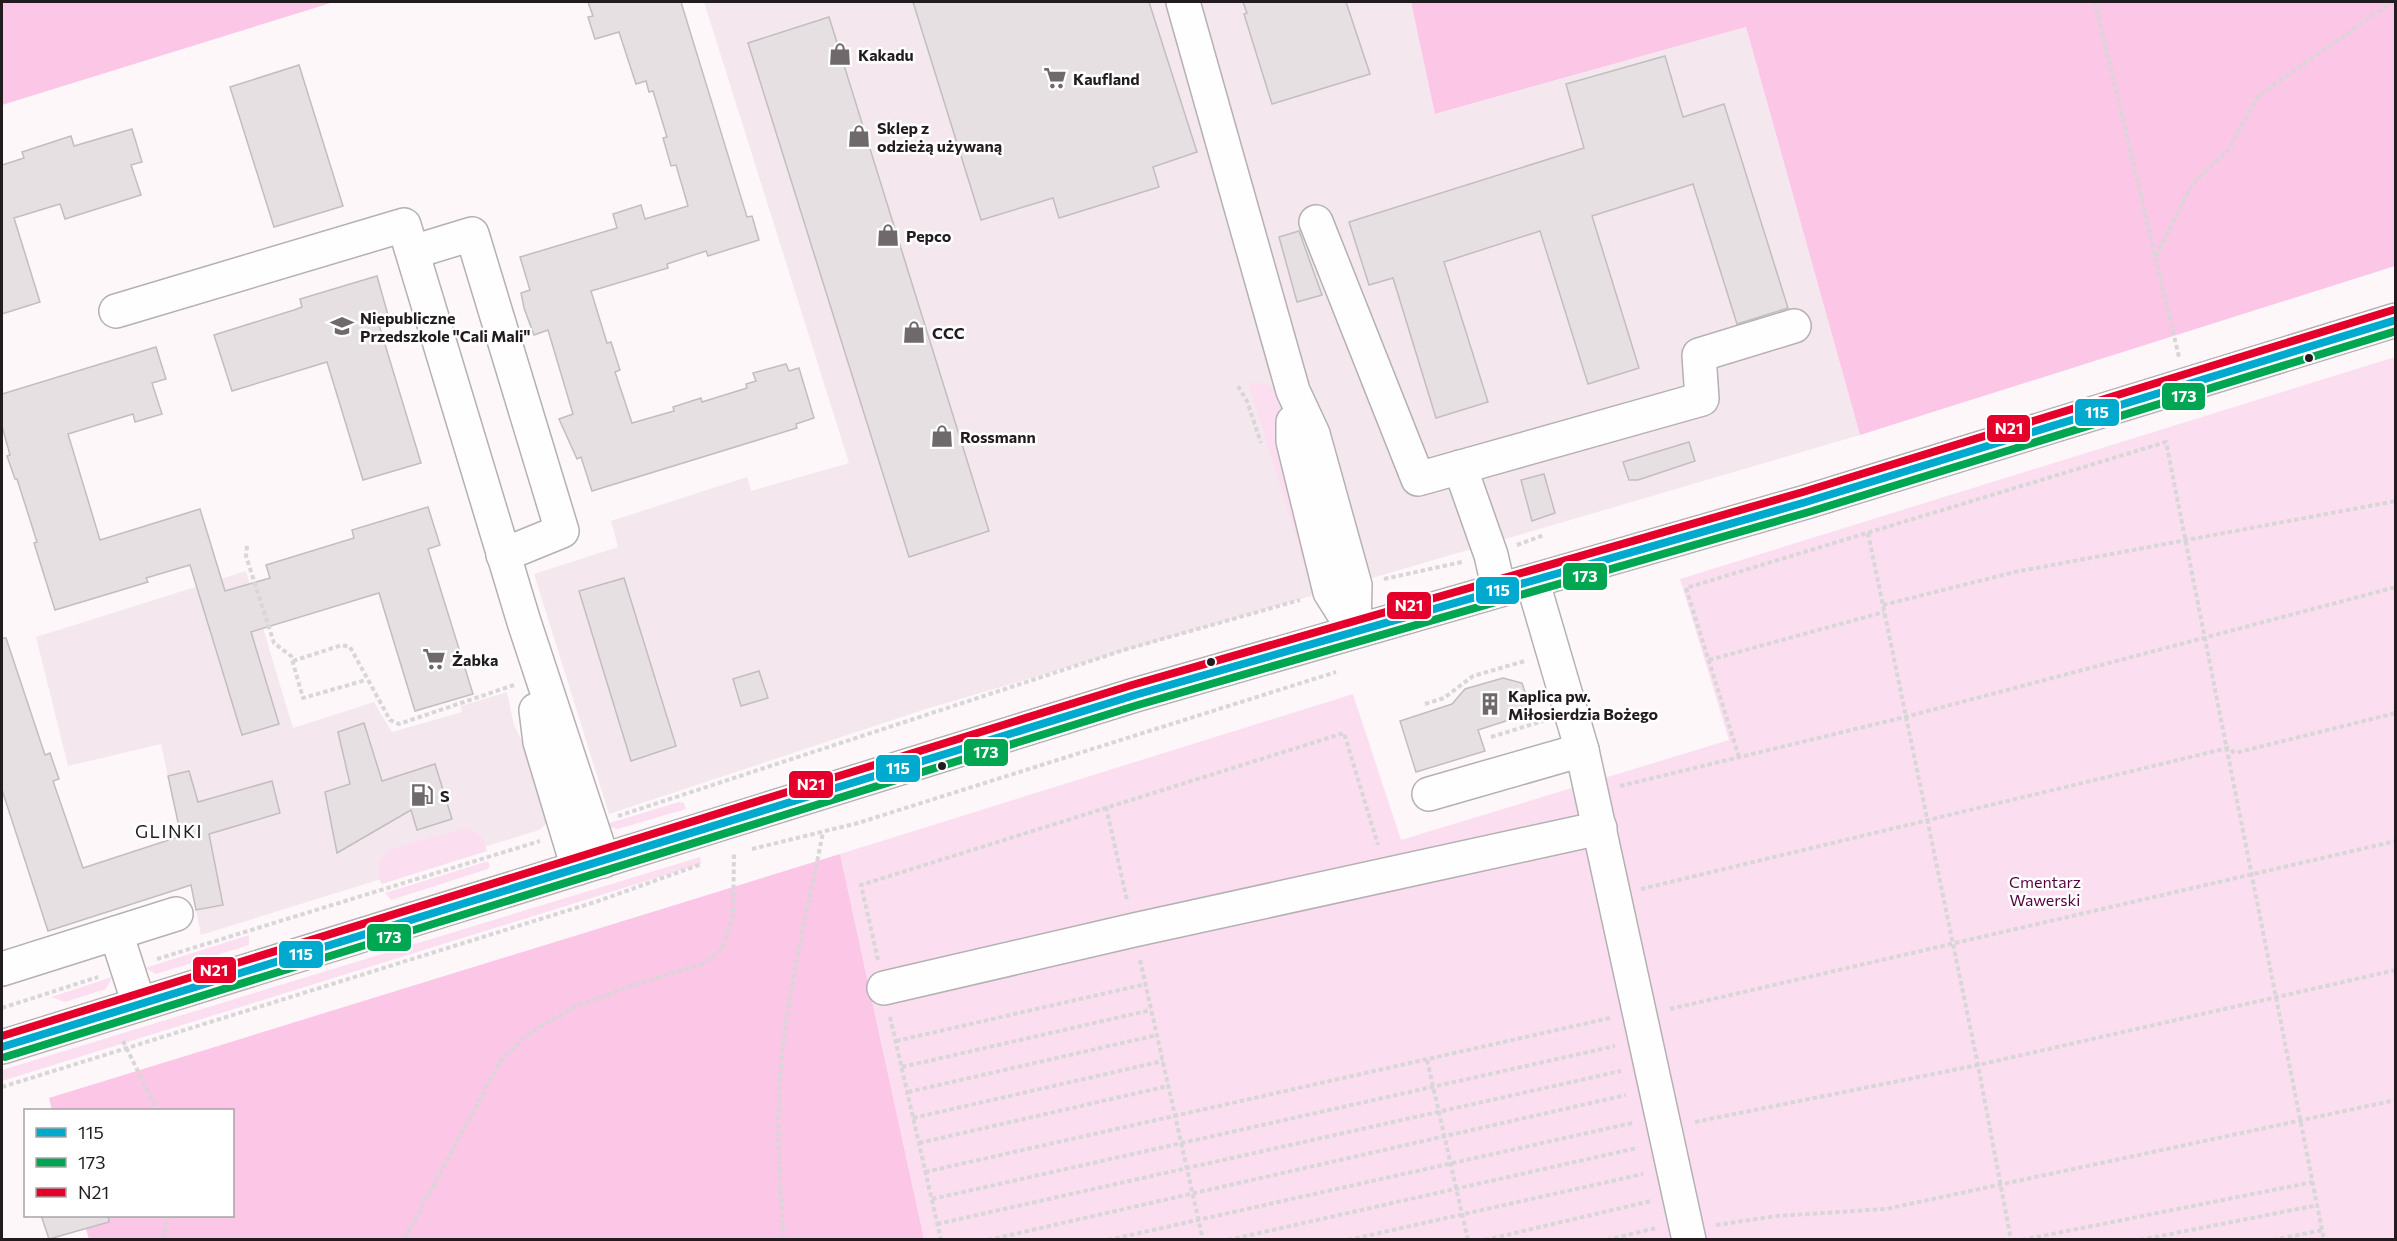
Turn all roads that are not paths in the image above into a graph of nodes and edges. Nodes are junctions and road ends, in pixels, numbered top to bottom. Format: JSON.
{"nodes":[{"id":1,"x":1182,"y":2,"type":"edge"},
{"id":2,"x":1316,"y":222,"type":"dead end"},
{"id":3,"x":413,"y":252,"type":"junction"},
{"id":4,"x":117,"y":311,"type":"dead end"},
{"id":5,"x":2396,"y":320,"type":"edge"},
{"id":6,"x":1794,"y":326,"type":"dead end"},
{"id":7,"x":1460,"y":467,"type":"junction"},
{"id":8,"x":503,"y":555,"type":"junction"},
{"id":9,"x":1533,"y":583,"type":"junction"},
{"id":10,"x":1499,"y":590,"type":"junction"},
{"id":11,"x":1354,"y":630,"type":"junction"},
{"id":12,"x":1582,"y":750,"type":"junction"},
{"id":13,"x":1429,"y":794,"type":"dead end"},
{"id":14,"x":1600,"y":828,"type":"junction"},
{"id":15,"x":591,"y":864,"type":"junction"},
{"id":16,"x":176,"y":914,"type":"dead end"},
{"id":17,"x":116,"y":933,"type":"junction"},
{"id":18,"x":2,"y":969,"type":"edge"},
{"id":19,"x":884,"y":988,"type":"road end"},
{"id":20,"x":124,"y":1009,"type":"junction"},
{"id":21,"x":2,"y":1047,"type":"edge"},
{"id":22,"x":1669,"y":1148,"type":"edge"}],
"edges":[{"from":1,"to":11,"type":"street"},
{"from":2,"to":7,"type":"street"},
{"from":3,"to":4,"type":"street"},
{"from":3,"to":8,"type":"street"},
{"from":3,"to":8,"type":"street"},
{"from":5,"to":9,"type":"street"},
{"from":6,"to":7,"type":"street"},
{"from":7,"to":10,"type":"street"},
{"from":8,"to":15,"type":"street"},
{"from":9,"to":10,"type":"street"},
{"from":9,"to":12,"type":"street"},
{"from":10,"to":11,"type":"street"},
{"from":11,"to":15,"type":"street"},
{"from":12,"to":13,"type":"street"},
{"from":12,"to":14,"type":"street"},
{"from":14,"to":19,"type":"street"},
{"from":14,"to":22,"type":"street"},
{"from":15,"to":20,"type":"street"},
{"from":16,"to":17,"type":"street"},
{"from":17,"to":18,"type":"street"},
{"from":17,"to":20,"type":"street"},
{"from":20,"to":21,"type":"street"}]}
